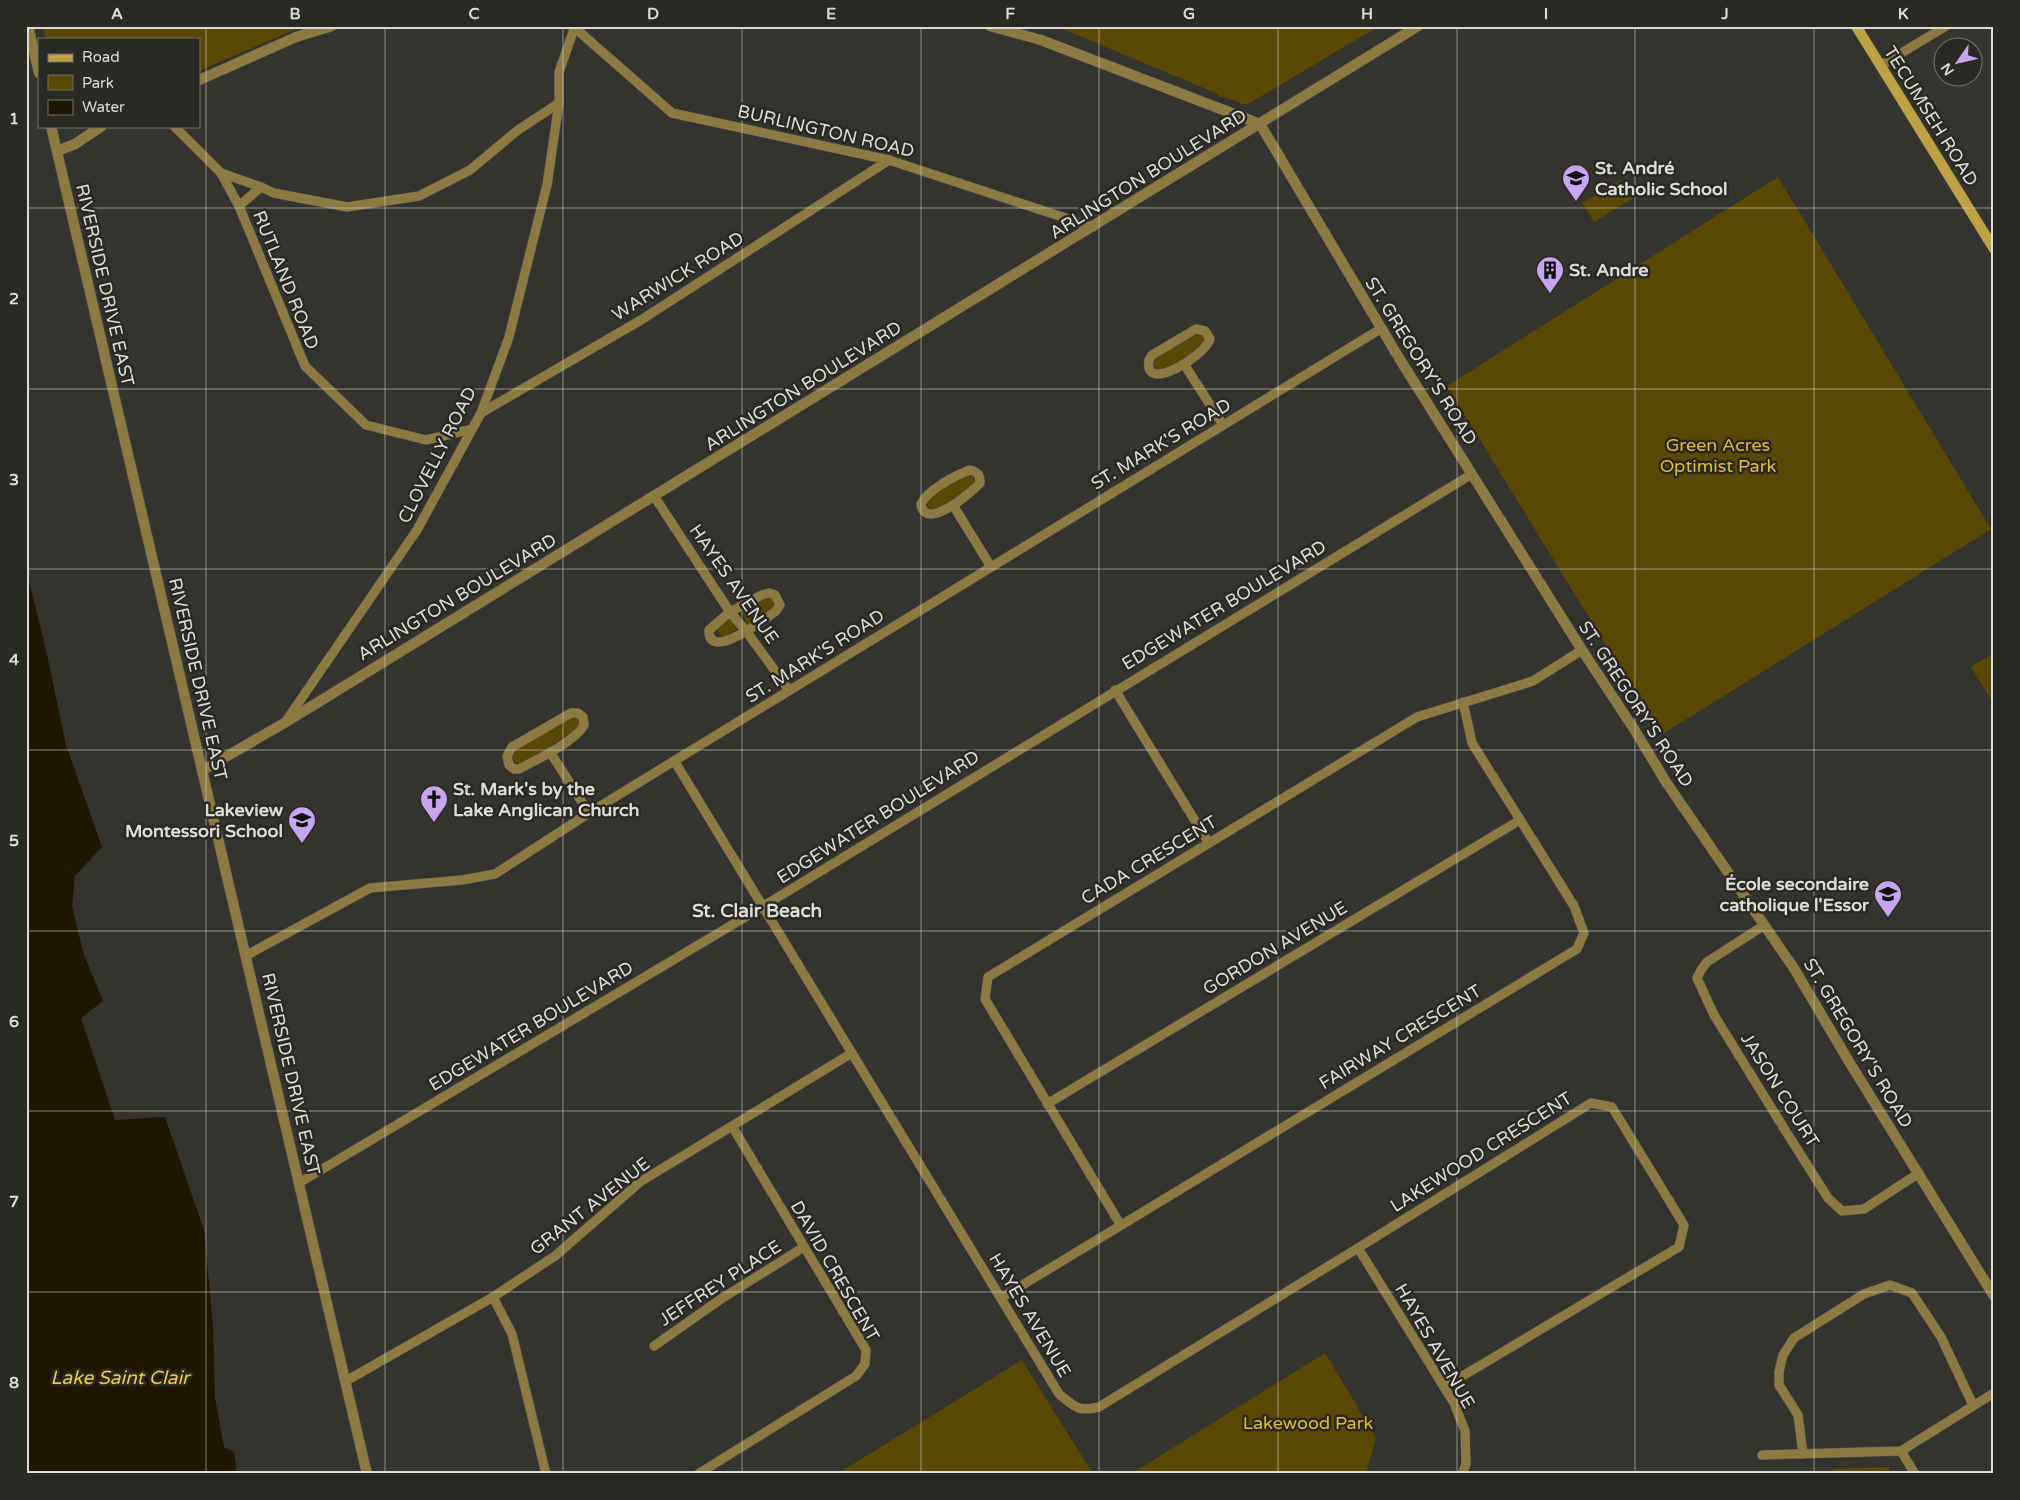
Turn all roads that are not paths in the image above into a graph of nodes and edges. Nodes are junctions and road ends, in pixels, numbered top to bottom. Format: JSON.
{"nodes":[{"id":1,"x":28,"y":26,"type":"edge"},
{"id":2,"x":332,"y":26,"type":"edge"},
{"id":3,"x":990,"y":26,"type":"edge"},
{"id":4,"x":1418,"y":26,"type":"edge"},
{"id":5,"x":1856,"y":26,"type":"edge"},
{"id":6,"x":1946,"y":26,"type":"edge"},
{"id":7,"x":575,"y":27,"type":"edge"},
{"id":8,"x":1880,"y":66,"type":"junction"},
{"id":9,"x":38,"y":69,"type":"edge"},
{"id":10,"x":200,"y":80,"type":"edge"},
{"id":11,"x":559,"y":103,"type":"junction"},
{"id":12,"x":1260,"y":124,"type":"junction"},
{"id":13,"x":52,"y":128,"type":"edge"},
{"id":14,"x":99,"y":128,"type":"edge"},
{"id":15,"x":176,"y":128,"type":"edge"},
{"id":16,"x":57,"y":150,"type":"junction"},
{"id":17,"x":889,"y":160,"type":"junction"},
{"id":18,"x":221,"y":173,"type":"junction"},
{"id":19,"x":261,"y":187,"type":"junction"},
{"id":20,"x":239,"y":206,"type":"junction"},
{"id":21,"x":1093,"y":227,"type":"junction"},
{"id":22,"x":1994,"y":249,"type":"edge"},
{"id":23,"x":1382,"y":328,"type":"junction"},
{"id":24,"x":1184,"y":364,"type":"junction"},
{"id":25,"x":481,"y":413,"type":"junction"},
{"id":26,"x":1223,"y":425,"type":"junction"},
{"id":27,"x":472,"y":429,"type":"junction"},
{"id":28,"x":1472,"y":474,"type":"junction"},
{"id":29,"x":654,"y":496,"type":"junction"},
{"id":30,"x":953,"y":505,"type":"junction"},
{"id":31,"x":991,"y":566,"type":"junction"},
{"id":32,"x":730,"y":612,"type":"junction"},
{"id":33,"x":746,"y":631,"type":"junction"},
{"id":34,"x":1582,"y":650,"type":"junction"},
{"id":35,"x":789,"y":690,"type":"junction"},
{"id":36,"x":1116,"y":690,"type":"junction"},
{"id":37,"x":1463,"y":702,"type":"junction"},
{"id":38,"x":286,"y":722,"type":"junction"},
{"id":39,"x":550,"y":752,"type":"junction"},
{"id":40,"x":675,"y":762,"type":"junction"},
{"id":41,"x":203,"y":770,"type":"junction"},
{"id":42,"x":589,"y":813,"type":"junction"},
{"id":43,"x":1520,"y":820,"type":"junction"},
{"id":44,"x":1208,"y":842,"type":"junction"},
{"id":45,"x":762,"y":907,"type":"junction"},
{"id":46,"x":1763,"y":926,"type":"junction"},
{"id":47,"x":247,"y":956,"type":"junction"},
{"id":48,"x":852,"y":1053,"type":"junction"},
{"id":49,"x":1047,"y":1104,"type":"junction"},
{"id":50,"x":732,"y":1126,"type":"junction"},
{"id":51,"x":1919,"y":1174,"type":"junction"},
{"id":52,"x":299,"y":1183,"type":"junction"},
{"id":53,"x":1120,"y":1224,"type":"junction"},
{"id":54,"x":804,"y":1247,"type":"junction"},
{"id":55,"x":1358,"y":1248,"type":"junction"},
{"id":56,"x":1994,"y":1296,"type":"edge"},
{"id":57,"x":493,"y":1297,"type":"junction"},
{"id":58,"x":1000,"y":1298,"type":"junction"},
{"id":59,"x":654,"y":1346,"type":"dead end"},
{"id":60,"x":346,"y":1380,"type":"junction"},
{"id":61,"x":1444,"y":1387,"type":"junction"},
{"id":62,"x":1994,"y":1393,"type":"edge"},
{"id":63,"x":1973,"y":1405,"type":"junction"},
{"id":64,"x":1901,"y":1451,"type":"junction"},
{"id":65,"x":1803,"y":1454,"type":"junction"},
{"id":66,"x":1762,"y":1455,"type":"dead end"},
{"id":67,"x":367,"y":1474,"type":"edge"},
{"id":68,"x":546,"y":1474,"type":"edge"},
{"id":69,"x":698,"y":1474,"type":"edge"},
{"id":70,"x":1462,"y":1474,"type":"edge"},
{"id":71,"x":1915,"y":1474,"type":"edge"}],
"edges":[{"from":1,"to":9,"type":"street"},
{"from":2,"to":10,"type":"street"},
{"from":3,"to":12,"type":"street"},
{"from":4,"to":12,"type":"street","name":"ARLINGTON BOULEVARD"},
{"from":5,"to":8,"type":"main road","name":"TECUMSEH ROAD"},
{"from":6,"to":8,"type":"street"},
{"from":7,"to":11,"type":"street","name":"CLOVELLY ROAD"},
{"from":7,"to":17,"type":"street","name":"BURLINGTON ROAD"},
{"from":8,"to":22,"type":"main road","name":"TECUMSEH ROAD"},
{"from":11,"to":19,"type":"street"},
{"from":11,"to":25,"type":"street","name":"CLOVELLY ROAD"},
{"from":12,"to":21,"type":"street","name":"ARLINGTON BOULEVARD"},
{"from":12,"to":23,"type":"street","name":"ST. GREGORY'S ROAD"},
{"from":13,"to":16,"type":"street","name":"RIVERSIDE DRIVE EAST"},
{"from":14,"to":16,"type":"street"},
{"from":15,"to":18,"type":"street","name":"RUTLAND ROAD"},
{"from":16,"to":41,"type":"street","name":"RIVERSIDE DRIVE EAST"},
{"from":17,"to":21,"type":"street","name":"BURLINGTON ROAD"},
{"from":17,"to":25,"type":"street","name":"WARWICK ROAD"},
{"from":18,"to":19,"type":"street"},
{"from":18,"to":20,"type":"street","name":"RUTLAND ROAD"},
{"from":19,"to":20,"type":"street"},
{"from":20,"to":27,"type":"street","name":"RUTLAND ROAD"},
{"from":21,"to":29,"type":"street","name":"ARLINGTON BOULEVARD"},
{"from":23,"to":26,"type":"street","name":"ST. MARK'S ROAD"},
{"from":23,"to":28,"type":"street","name":"ST. GREGORY'S ROAD"},
{"from":24,"to":24,"type":"street"},
{"from":24,"to":26,"type":"street"},
{"from":25,"to":27,"type":"street","name":"CLOVELLY ROAD"},
{"from":26,"to":31,"type":"street","name":"ST. MARK'S ROAD"},
{"from":27,"to":38,"type":"street","name":"CLOVELLY ROAD"},
{"from":28,"to":34,"type":"street","name":"ST. GREGORY'S ROAD"},
{"from":28,"to":36,"type":"street","name":"EDGEWATER BOULEVARD"},
{"from":29,"to":32,"type":"street","name":"HAYES AVENUE"},
{"from":29,"to":38,"type":"street","name":"ARLINGTON BOULEVARD"},
{"from":30,"to":30,"type":"street"},
{"from":30,"to":31,"type":"street"},
{"from":31,"to":35,"type":"street","name":"ST. MARK'S ROAD"},
{"from":32,"to":33,"type":"street","name":"HAYES AVENUE"},
{"from":32,"to":33,"type":"street"},
{"from":32,"to":33,"type":"street"},
{"from":33,"to":35,"type":"street","name":"HAYES AVENUE"},
{"from":34,"to":37,"type":"street","name":"CADA CRESCENT"},
{"from":34,"to":46,"type":"street","name":"ST. GREGORY'S ROAD"},
{"from":35,"to":40,"type":"street","name":"ST. MARK'S ROAD"},
{"from":36,"to":44,"type":"street"},
{"from":36,"to":45,"type":"street","name":"EDGEWATER BOULEVARD"},
{"from":37,"to":43,"type":"street","name":"FAIRWAY CRESCENT"},
{"from":37,"to":44,"type":"street","name":"CADA CRESCENT"},
{"from":38,"to":41,"type":"street","name":"ARLINGTON BOULEVARD"},
{"from":39,"to":39,"type":"street"},
{"from":39,"to":42,"type":"street"},
{"from":40,"to":42,"type":"street","name":"ST. MARK'S ROAD"},
{"from":40,"to":45,"type":"street","name":"HAYES AVENUE"},
{"from":41,"to":47,"type":"street","name":"RIVERSIDE DRIVE EAST"},
{"from":42,"to":47,"type":"street","name":"ST. MARK'S ROAD"},
{"from":43,"to":49,"type":"street","name":"GORDON AVENUE"},
{"from":43,"to":53,"type":"street","name":"FAIRWAY CRESCENT"},
{"from":44,"to":49,"type":"street","name":"CADA CRESCENT"},
{"from":45,"to":48,"type":"street","name":"HAYES AVENUE"},
{"from":45,"to":52,"type":"street","name":"EDGEWATER BOULEVARD"},
{"from":46,"to":51,"type":"street","name":"ST. GREGORY'S ROAD"},
{"from":46,"to":51,"type":"street","name":"JASON COURT"},
{"from":47,"to":52,"type":"street","name":"RIVERSIDE DRIVE EAST"},
{"from":48,"to":50,"type":"street","name":"GRANT AVENUE"},
{"from":48,"to":58,"type":"street","name":"HAYES AVENUE"},
{"from":49,"to":53,"type":"street","name":"CADA CRESCENT"},
{"from":50,"to":54,"type":"street","name":"DAVID CRESCENT"},
{"from":50,"to":57,"type":"street","name":"GRANT AVENUE"},
{"from":51,"to":56,"type":"street","name":"ST. GREGORY'S ROAD"},
{"from":52,"to":60,"type":"street","name":"RIVERSIDE DRIVE EAST"},
{"from":53,"to":58,"type":"street","name":"FAIRWAY CRESCENT"},
{"from":54,"to":59,"type":"street","name":"JEFFREY PLACE"},
{"from":54,"to":69,"type":"street","name":"DAVID CRESCENT"},
{"from":55,"to":58,"type":"street","name":"HAYES AVENUE"},
{"from":55,"to":61,"type":"street","name":"HAYES AVENUE"},
{"from":55,"to":61,"type":"street","name":"LAKEWOOD CRESCENT"},
{"from":57,"to":60,"type":"street","name":"GRANT AVENUE"},
{"from":57,"to":68,"type":"street"},
{"from":60,"to":67,"type":"street","name":"RIVERSIDE DRIVE EAST"},
{"from":61,"to":70,"type":"street","name":"HAYES AVENUE"},
{"from":62,"to":63,"type":"street"},
{"from":63,"to":64,"type":"street"},
{"from":63,"to":65,"type":"street"},
{"from":64,"to":65,"type":"street"},
{"from":64,"to":71,"type":"street"},
{"from":65,"to":66,"type":"street"}]}
